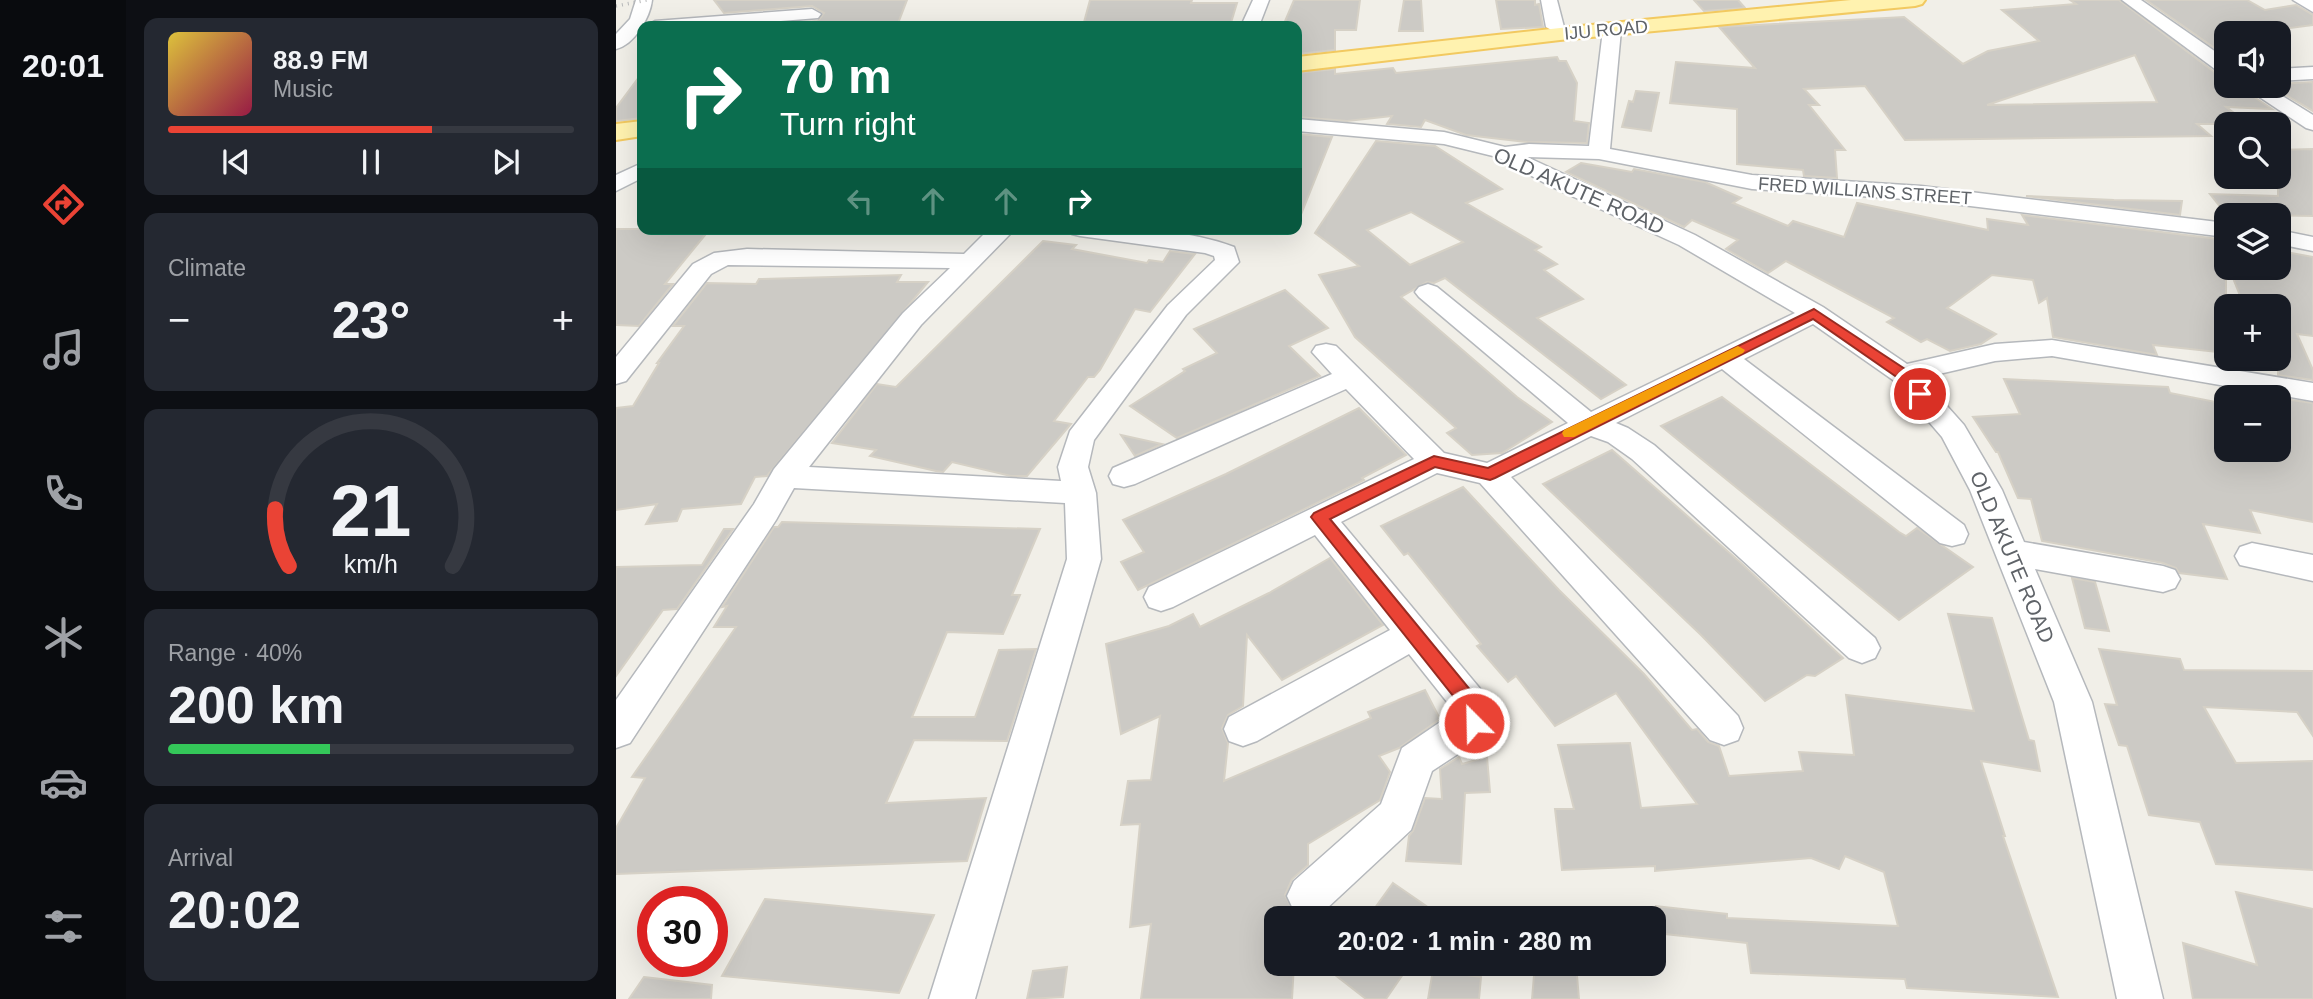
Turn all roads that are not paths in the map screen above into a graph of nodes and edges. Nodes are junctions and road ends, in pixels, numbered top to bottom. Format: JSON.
{"nodes":[{"id":1,"x":1261,"y":0,"type":"edge"},
{"id":2,"x":1549,"y":0,"type":"edge"},
{"id":3,"x":1818,"y":0,"type":"edge"},
{"id":4,"x":1915,"y":0,"type":"edge"},
{"id":5,"x":2130,"y":0,"type":"edge"},
{"id":6,"x":2301,"y":0,"type":"edge"},
{"id":7,"x":2313,"y":7,"type":"edge"},
{"id":8,"x":812,"y":14,"type":"dead end"},
{"id":9,"x":619,"y":15,"type":"dead end"},
{"id":10,"x":640,"y":16,"type":"edge"},
{"id":11,"x":720,"y":21,"type":"edge"},
{"id":12,"x":1252,"y":21,"type":"edge"},
{"id":13,"x":1555,"y":27,"type":"junction"},
{"id":14,"x":1612,"y":30,"type":"junction"},
{"id":15,"x":616,"y":44,"type":"edge"},
{"id":16,"x":1302,"y":54,"type":"edge"},
{"id":17,"x":2214,"y":60,"type":"edge"},
{"id":18,"x":1302,"y":63,"type":"edge"},
{"id":19,"x":2313,"y":73,"type":"edge"},
{"id":20,"x":2291,"y":74,"type":"edge"},
{"id":21,"x":2272,"y":98,"type":"edge"},
{"id":22,"x":2313,"y":124,"type":"edge"},
{"id":23,"x":1302,"y":125,"type":"edge"},
{"id":24,"x":637,"y":130,"type":"edge"},
{"id":25,"x":616,"y":132,"type":"edge"},
{"id":26,"x":637,"y":140,"type":"edge"},
{"id":27,"x":616,"y":142,"type":"edge"},
{"id":28,"x":1504,"y":153,"type":"junction"},
{"id":29,"x":1599,"y":153,"type":"junction"},
{"id":30,"x":637,"y":172,"type":"edge"},
{"id":31,"x":616,"y":184,"type":"edge"},
{"id":32,"x":2214,"y":229,"type":"edge"},
{"id":33,"x":996,"y":235,"type":"edge"},
{"id":34,"x":1126,"y":235,"type":"edge"},
{"id":35,"x":2291,"y":240,"type":"edge"},
{"id":36,"x":2313,"y":244,"type":"edge"},
{"id":37,"x":968,"y":261,"type":"junction"},
{"id":38,"x":1428,"y":292,"type":"dead end"},
{"id":39,"x":1814,"y":313,"type":"junction"},
{"id":40,"x":1326,"y":352,"type":"dead end"},
{"id":41,"x":1724,"y":357,"type":"junction"},
{"id":42,"x":1903,"y":374,"type":"junction"},
{"id":43,"x":616,"y":375,"type":"edge"},
{"id":44,"x":1350,"y":377,"type":"junction"},
{"id":45,"x":2313,"y":392,"type":"edge"},
{"id":46,"x":1587,"y":424,"type":"junction"},
{"id":47,"x":1434,"y":462,"type":"junction"},
{"id":48,"x":1490,"y":474,"type":"junction"},
{"id":49,"x":1124,"y":476,"type":"dead end"},
{"id":50,"x":785,"y":477,"type":"junction"},
{"id":51,"x":1080,"y":493,"type":"junction"},
{"id":52,"x":1319,"y":517,"type":"junction"},
{"id":53,"x":1952,"y":534,"type":"dead end"},
{"id":54,"x":2014,"y":553,"type":"junction"},
{"id":55,"x":2252,"y":556,"type":"dead end"},
{"id":56,"x":2313,"y":568,"type":"edge"},
{"id":57,"x":2163,"y":579,"type":"dead end"},
{"id":58,"x":1161,"y":597,"type":"dead end"},
{"id":59,"x":1412,"y":635,"type":"junction"},
{"id":60,"x":1862,"y":648,"type":"dead end"},
{"id":61,"x":1724,"y":728,"type":"dead end"},
{"id":62,"x":1243,"y":729,"type":"dead end"},
{"id":63,"x":616,"y":731,"type":"edge"},
{"id":64,"x":1308,"y":896,"type":"dead end"},
{"id":65,"x":952,"y":999,"type":"edge"},
{"id":66,"x":2140,"y":999,"type":"edge"}],
"edges":[{"from":1,"to":12,"type":"street"},
{"from":2,"to":13,"type":"street"},
{"from":3,"to":13,"type":"main road","name":"IJU ROAD"},
{"from":4,"to":14,"type":"main road","name":"IJU ROAD"},
{"from":5,"to":17,"type":"street"},
{"from":6,"to":7,"type":"street"},
{"from":8,"to":11,"type":"street"},
{"from":9,"to":10,"type":"street"},
{"from":10,"to":15,"type":"street"},
{"from":13,"to":16,"type":"main road","name":"IJU ROAD"},
{"from":14,"to":18,"type":"main road","name":"IJU ROAD"},
{"from":14,"to":29,"type":"street"},
{"from":19,"to":20,"type":"street"},
{"from":21,"to":22,"type":"street"},
{"from":23,"to":28,"type":"street","name":"OLD AKUTE ROAD"},
{"from":24,"to":25,"type":"main road"},
{"from":26,"to":27,"type":"main road"},
{"from":28,"to":29,"type":"street","name":"FRED WILLIANS STREET"},
{"from":28,"to":39,"type":"street","name":"OLD AKUTE ROAD"},
{"from":29,"to":32,"type":"street","name":"FRED WILLIANS STREET"},
{"from":30,"to":31,"type":"street"},
{"from":33,"to":37,"type":"street"},
{"from":34,"to":51,"type":"street"},
{"from":35,"to":36,"type":"street"},
{"from":37,"to":43,"type":"street"},
{"from":37,"to":50,"type":"street"},
{"from":38,"to":46,"type":"street"},
{"from":39,"to":41,"type":"street"},
{"from":39,"to":42,"type":"street","name":"OLD AKUTE ROAD"},
{"from":40,"to":44,"type":"street"},
{"from":41,"to":46,"type":"street"},
{"from":41,"to":53,"type":"street"},
{"from":42,"to":45,"type":"street"},
{"from":42,"to":54,"type":"street","name":"OLD AKUTE ROAD"},
{"from":44,"to":47,"type":"street"},
{"from":44,"to":49,"type":"street"},
{"from":46,"to":48,"type":"street"},
{"from":46,"to":60,"type":"street"},
{"from":47,"to":48,"type":"street"},
{"from":47,"to":52,"type":"street"},
{"from":48,"to":61,"type":"street"},
{"from":50,"to":51,"type":"street"},
{"from":50,"to":63,"type":"street"},
{"from":51,"to":65,"type":"street"},
{"from":52,"to":58,"type":"street"},
{"from":52,"to":59,"type":"street"},
{"from":54,"to":57,"type":"street"},
{"from":54,"to":66,"type":"street","name":"OLD AKUTE ROAD"},
{"from":55,"to":56,"type":"street"},
{"from":59,"to":62,"type":"street"},
{"from":59,"to":64,"type":"street"}]}
